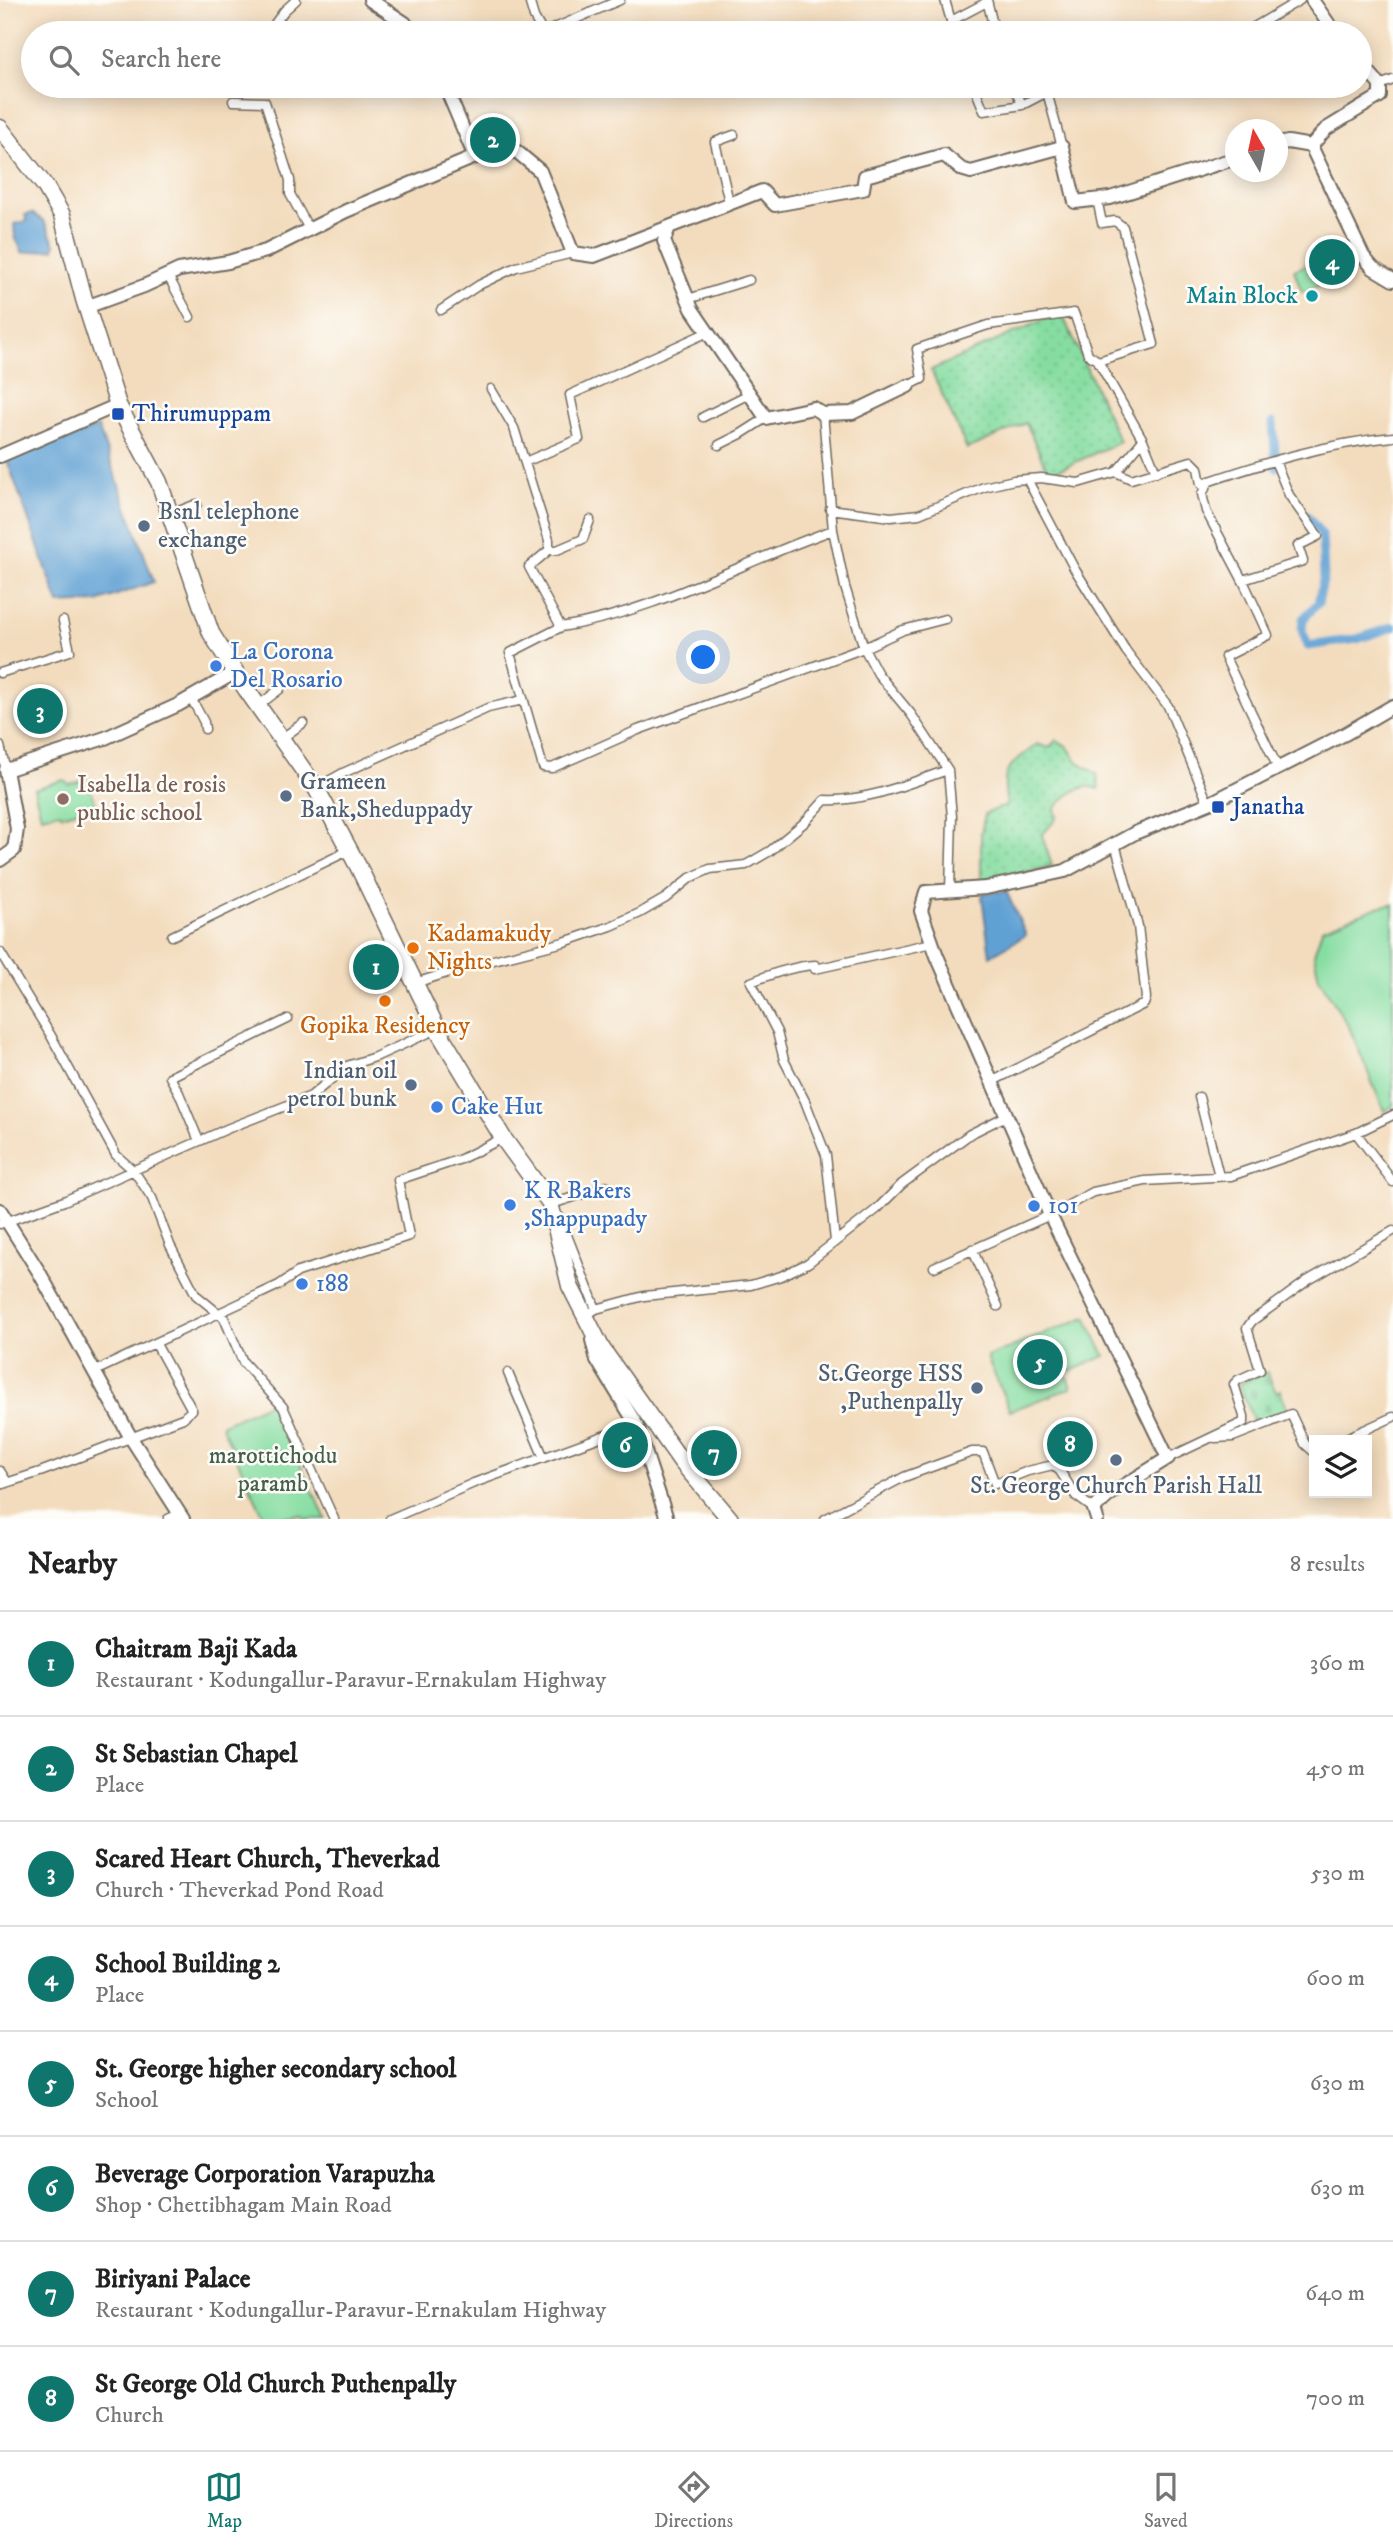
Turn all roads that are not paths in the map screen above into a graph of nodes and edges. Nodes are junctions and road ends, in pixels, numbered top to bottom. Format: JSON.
{"nodes":[{"id":1,"x":296,"y":0,"type":"edge"},
{"id":2,"x":372,"y":0,"type":"edge"},
{"id":3,"x":529,"y":0,"type":"edge"},
{"id":4,"x":620,"y":0,"type":"edge"},
{"id":5,"x":945,"y":0,"type":"edge"},
{"id":6,"x":1300,"y":0,"type":"edge"},
{"id":7,"x":1312,"y":0,"type":"edge"},
{"id":8,"x":987,"y":1,"type":"edge"},
{"id":9,"x":952,"y":20,"type":"joint"},
{"id":10,"x":277,"y":21,"type":"edge"},
{"id":11,"x":402,"y":21,"type":"edge"},
{"id":12,"x":536,"y":21,"type":"edge"},
{"id":13,"x":571,"y":21,"type":"edge"},
{"id":14,"x":992,"y":21,"type":"edge"},
{"id":15,"x":1264,"y":21,"type":"edge"},
{"id":16,"x":1323,"y":21,"type":"edge"},
{"id":17,"x":1372,"y":76,"type":"edge"},
{"id":18,"x":1393,"y":80,"type":"edge"},
{"id":19,"x":1380,"y":85,"type":"junction"},
{"id":20,"x":455,"y":98,"type":"edge"},
{"id":21,"x":979,"y":98,"type":"edge"},
{"id":22,"x":1019,"y":98,"type":"edge"},
{"id":23,"x":1035,"y":98,"type":"edge"},
{"id":24,"x":1049,"y":98,"type":"edge"},
{"id":25,"x":233,"y":101,"type":"dead end"},
{"id":26,"x":1022,"y":105,"type":"junction"},
{"id":27,"x":0,"y":128,"type":"edge"},
{"id":28,"x":734,"y":135,"type":"dead end"},
{"id":29,"x":1288,"y":142,"type":"edge"},
{"id":30,"x":1311,"y":146,"type":"junction"},
{"id":31,"x":1062,"y":147,"type":"junction"},
{"id":32,"x":475,"y":157,"type":"junction"},
{"id":33,"x":1225,"y":162,"type":"edge"},
{"id":34,"x":1097,"y":200,"type":"junction"},
{"id":35,"x":729,"y":202,"type":"junction"},
{"id":36,"x":669,"y":227,"type":"junction"},
{"id":37,"x":309,"y":229,"type":"junction"},
{"id":38,"x":573,"y":253,"type":"junction"},
{"id":39,"x":167,"y":274,"type":"junction"},
{"id":40,"x":749,"y":280,"type":"dead end"},
{"id":41,"x":1393,"y":280,"type":"edge"},
{"id":42,"x":688,"y":299,"type":"junction"},
{"id":43,"x":86,"y":307,"type":"junction"},
{"id":44,"x":441,"y":310,"type":"dead end"},
{"id":45,"x":190,"y":317,"type":"dead end"},
{"id":46,"x":708,"y":332,"type":"junction"},
{"id":47,"x":1098,"y":361,"type":"junction"},
{"id":48,"x":908,"y":386,"type":"joint"},
{"id":49,"x":491,"y":389,"type":"dead end"},
{"id":50,"x":749,"y":394,"type":"junction"},
{"id":51,"x":118,"y":405,"type":"junction"},
{"id":52,"x":823,"y":414,"type":"junction"},
{"id":53,"x":703,"y":417,"type":"dead end"},
{"id":54,"x":766,"y":418,"type":"junction"},
{"id":55,"x":1393,"y":437,"type":"edge"},
{"id":56,"x":1143,"y":440,"type":"junction"},
{"id":57,"x":719,"y":446,"type":"dead end"},
{"id":58,"x":0,"y":456,"type":"edge"},
{"id":59,"x":1275,"y":461,"type":"junction"},
{"id":60,"x":525,"y":462,"type":"junction"},
{"id":61,"x":1116,"y":472,"type":"junction"},
{"id":62,"x":1156,"y":472,"type":"junction"},
{"id":63,"x":1027,"y":479,"type":"junction"},
{"id":64,"x":1209,"y":481,"type":"junction"},
{"id":65,"x":197,"y":504,"type":"dead end"},
{"id":66,"x":831,"y":509,"type":"junction"},
{"id":67,"x":169,"y":510,"type":"junction"},
{"id":68,"x":590,"y":520,"type":"dead end"},
{"id":69,"x":833,"y":530,"type":"junction"},
{"id":70,"x":549,"y":550,"type":"junction"},
{"id":71,"x":1244,"y":582,"type":"junction"},
{"id":72,"x":945,"y":619,"type":"dead end"},
{"id":73,"x":64,"y":621,"type":"dead end"},
{"id":74,"x":561,"y":627,"type":"junction"},
{"id":75,"x":864,"y":648,"type":"junction"},
{"id":76,"x":236,"y":672,"type":"junction"},
{"id":77,"x":0,"y":673,"type":"edge"},
{"id":78,"x":280,"y":689,"type":"dead end"},
{"id":79,"x":191,"y":698,"type":"junction"},
{"id":80,"x":523,"y":700,"type":"junction"},
{"id":81,"x":258,"y":706,"type":"junction"},
{"id":82,"x":1393,"y":706,"type":"edge"},
{"id":83,"x":303,"y":723,"type":"dead end"},
{"id":84,"x":205,"y":729,"type":"dead end"},
{"id":85,"x":281,"y":739,"type":"junction"},
{"id":86,"x":0,"y":746,"type":"edge"},
{"id":87,"x":1278,"y":768,"type":"junction"},
{"id":88,"x":6,"y":770,"type":"junction"},
{"id":89,"x":948,"y":770,"type":"junction"},
{"id":90,"x":316,"y":788,"type":"junction"},
{"id":91,"x":1208,"y":803,"type":"junction"},
{"id":92,"x":1115,"y":844,"type":"junction"},
{"id":93,"x":349,"y":850,"type":"junction"},
{"id":94,"x":0,"y":860,"type":"edge"},
{"id":95,"x":950,"y":891,"type":"junction"},
{"id":96,"x":172,"y":936,"type":"dead end"},
{"id":97,"x":932,"y":943,"type":"junction"},
{"id":98,"x":0,"y":952,"type":"edge"},
{"id":99,"x":414,"y":984,"type":"junction"},
{"id":100,"x":289,"y":1019,"type":"dead end"},
{"id":101,"x":437,"y":1029,"type":"junction"},
{"id":102,"x":993,"y":1081,"type":"junction"},
{"id":103,"x":1199,"y":1097,"type":"dead end"},
{"id":104,"x":1008,"y":1115,"type":"junction"},
{"id":105,"x":1393,"y":1115,"type":"edge"},
{"id":106,"x":1356,"y":1133,"type":"junction"},
{"id":107,"x":503,"y":1138,"type":"junction"},
{"id":108,"x":199,"y":1141,"type":"junction"},
{"id":109,"x":134,"y":1171,"type":"junction"},
{"id":110,"x":1219,"y":1177,"type":"junction"},
{"id":111,"x":1393,"y":1182,"type":"edge"},
{"id":112,"x":608,"y":1186,"type":"dead end"},
{"id":113,"x":550,"y":1203,"type":"junction"},
{"id":114,"x":0,"y":1210,"type":"edge"},
{"id":115,"x":1050,"y":1215,"type":"junction"},
{"id":116,"x":4,"y":1223,"type":"edge"},
{"id":117,"x":1393,"y":1231,"type":"edge"},
{"id":118,"x":835,"y":1241,"type":"junction"},
{"id":119,"x":972,"y":1249,"type":"junction"},
{"id":120,"x":934,"y":1267,"type":"dead end"},
{"id":121,"x":998,"y":1306,"type":"dead end"},
{"id":122,"x":591,"y":1312,"type":"junction"},
{"id":123,"x":218,"y":1313,"type":"junction"},
{"id":124,"x":156,"y":1344,"type":"junction"},
{"id":125,"x":93,"y":1372,"type":"junction"},
{"id":126,"x":508,"y":1373,"type":"dead end"},
{"id":127,"x":1393,"y":1417,"type":"edge"},
{"id":128,"x":636,"y":1424,"type":"junction"},
{"id":129,"x":1356,"y":1435,"type":"edge"},
{"id":130,"x":131,"y":1438,"type":"junction"},
{"id":131,"x":1212,"y":1438,"type":"junction"},
{"id":132,"x":1309,"y":1448,"type":"edge"},
{"id":133,"x":544,"y":1458,"type":"junction"},
{"id":134,"x":1168,"y":1458,"type":"junction"},
{"id":135,"x":0,"y":1471,"type":"edge"},
{"id":136,"x":3,"y":1484,"type":"edge"},
{"id":137,"x":1096,"y":1514,"type":"edge"},
{"id":138,"x":177,"y":1517,"type":"edge"},
{"id":139,"x":334,"y":1519,"type":"edge"},
{"id":140,"x":390,"y":1519,"type":"edge"},
{"id":141,"x":667,"y":1519,"type":"edge"},
{"id":142,"x":730,"y":1519,"type":"edge"},
{"id":143,"x":825,"y":1519,"type":"edge"}],
"edges":[{"from":1,"to":10,"type":"street"},
{"from":2,"to":11,"type":"street"},
{"from":3,"to":12,"type":"street"},
{"from":4,"to":13,"type":"street"},
{"from":5,"to":9,"type":"street"},
{"from":6,"to":15,"type":"street"},
{"from":7,"to":16,"type":"street"},
{"from":8,"to":9,"type":"street"},
{"from":8,"to":14,"type":"street"},
{"from":17,"to":19,"type":"street"},
{"from":18,"to":19,"type":"street"},
{"from":19,"to":30,"type":"street"},
{"from":20,"to":32,"type":"street"},
{"from":21,"to":26,"type":"street"},
{"from":22,"to":26,"type":"street"},
{"from":23,"to":26,"type":"street"},
{"from":24,"to":31,"type":"street"},
{"from":25,"to":37,"type":"street"},
{"from":27,"to":43,"type":"highway"},
{"from":28,"to":35,"type":"street"},
{"from":29,"to":30,"type":"street"},
{"from":30,"to":41,"type":"street"},
{"from":31,"to":34,"type":"street"},
{"from":31,"to":35,"type":"street"},
{"from":32,"to":37,"type":"street"},
{"from":32,"to":38,"type":"street"},
{"from":33,"to":34,"type":"street"},
{"from":34,"to":47,"type":"street"},
{"from":35,"to":36,"type":"street"},
{"from":36,"to":38,"type":"street"},
{"from":36,"to":42,"type":"street"},
{"from":37,"to":39,"type":"street"},
{"from":38,"to":44,"type":"street"},
{"from":39,"to":43,"type":"street"},
{"from":39,"to":45,"type":"street"},
{"from":40,"to":42,"type":"street"},
{"from":42,"to":46,"type":"street"},
{"from":43,"to":51,"type":"highway"},
{"from":46,"to":50,"type":"street"},
{"from":46,"to":60,"type":"street"},
{"from":47,"to":48,"type":"street"},
{"from":47,"to":56,"type":"street"},
{"from":48,"to":52,"type":"street"},
{"from":49,"to":60,"type":"street"},
{"from":50,"to":53,"type":"street"},
{"from":50,"to":54,"type":"street"},
{"from":51,"to":58,"type":"street"},
{"from":51,"to":67,"type":"highway"},
{"from":52,"to":54,"type":"street"},
{"from":52,"to":66,"type":"street"},
{"from":54,"to":57,"type":"street"},
{"from":55,"to":59,"type":"street"},
{"from":56,"to":61,"type":"street"},
{"from":56,"to":62,"type":"street"},
{"from":59,"to":64,"type":"street"},
{"from":59,"to":71,"type":"street"},
{"from":60,"to":70,"type":"street"},
{"from":61,"to":62,"type":"street"},
{"from":61,"to":63,"type":"street"},
{"from":62,"to":64,"type":"street"},
{"from":63,"to":66,"type":"street"},
{"from":63,"to":91,"type":"street"},
{"from":64,"to":71,"type":"street"},
{"from":65,"to":67,"type":"street"},
{"from":66,"to":69,"type":"street"},
{"from":67,"to":76,"type":"highway"},
{"from":68,"to":70,"type":"street"},
{"from":69,"to":74,"type":"street"},
{"from":69,"to":75,"type":"street"},
{"from":70,"to":74,"type":"street"},
{"from":71,"to":87,"type":"street"},
{"from":72,"to":75,"type":"street"},
{"from":73,"to":77,"type":"street"},
{"from":74,"to":80,"type":"street"},
{"from":75,"to":80,"type":"street"},
{"from":75,"to":89,"type":"street"},
{"from":76,"to":79,"type":"street"},
{"from":76,"to":81,"type":"highway"},
{"from":78,"to":81,"type":"street"},
{"from":79,"to":84,"type":"street"},
{"from":79,"to":88,"type":"street"},
{"from":80,"to":90,"type":"street"},
{"from":81,"to":85,"type":"highway"},
{"from":82,"to":87,"type":"street"},
{"from":83,"to":85,"type":"street"},
{"from":85,"to":90,"type":"highway"},
{"from":86,"to":88,"type":"street"},
{"from":87,"to":91,"type":"street"},
{"from":88,"to":94,"type":"street"},
{"from":89,"to":95,"type":"street"},
{"from":89,"to":99,"type":"street"},
{"from":90,"to":93,"type":"highway"},
{"from":91,"to":92,"type":"street"},
{"from":92,"to":95,"type":"street"},
{"from":92,"to":102,"type":"street"},
{"from":93,"to":96,"type":"street"},
{"from":93,"to":99,"type":"highway"},
{"from":95,"to":97,"type":"street"},
{"from":97,"to":102,"type":"street"},
{"from":97,"to":118,"type":"street"},
{"from":98,"to":109,"type":"street"},
{"from":99,"to":101,"type":"highway"},
{"from":100,"to":108,"type":"street"},
{"from":101,"to":107,"type":"highway"},
{"from":101,"to":108,"type":"street"},
{"from":102,"to":104,"type":"street"},
{"from":103,"to":110,"type":"street"},
{"from":104,"to":115,"type":"street"},
{"from":104,"to":118,"type":"street"},
{"from":105,"to":106,"type":"street"},
{"from":106,"to":110,"type":"street"},
{"from":106,"to":111,"type":"street"},
{"from":107,"to":113,"type":"highway"},
{"from":107,"to":123,"type":"street"},
{"from":108,"to":109,"type":"street"},
{"from":109,"to":116,"type":"street"},
{"from":109,"to":123,"type":"street"},
{"from":110,"to":115,"type":"street"},
{"from":112,"to":113,"type":"street"},
{"from":113,"to":122,"type":"highway"},
{"from":114,"to":116,"type":"street"},
{"from":115,"to":119,"type":"street"},
{"from":115,"to":134,"type":"street"},
{"from":116,"to":125,"type":"street"},
{"from":117,"to":131,"type":"street"},
{"from":118,"to":122,"type":"street"},
{"from":119,"to":120,"type":"street"},
{"from":119,"to":121,"type":"street"},
{"from":122,"to":128,"type":"street"},
{"from":122,"to":142,"type":"highway"},
{"from":123,"to":124,"type":"street"},
{"from":123,"to":139,"type":"street"},
{"from":124,"to":125,"type":"street"},
{"from":124,"to":130,"type":"street"},
{"from":125,"to":130,"type":"street"},
{"from":126,"to":133,"type":"street"},
{"from":127,"to":129,"type":"street"},
{"from":128,"to":133,"type":"street"},
{"from":128,"to":141,"type":"street"},
{"from":130,"to":136,"type":"street"},
{"from":130,"to":138,"type":"street"},
{"from":131,"to":132,"type":"street"},
{"from":131,"to":134,"type":"street"},
{"from":133,"to":140,"type":"street"},
{"from":134,"to":137,"type":"street"},
{"from":135,"to":136,"type":"street"},
{"from":137,"to":143,"type":"street"}]}
